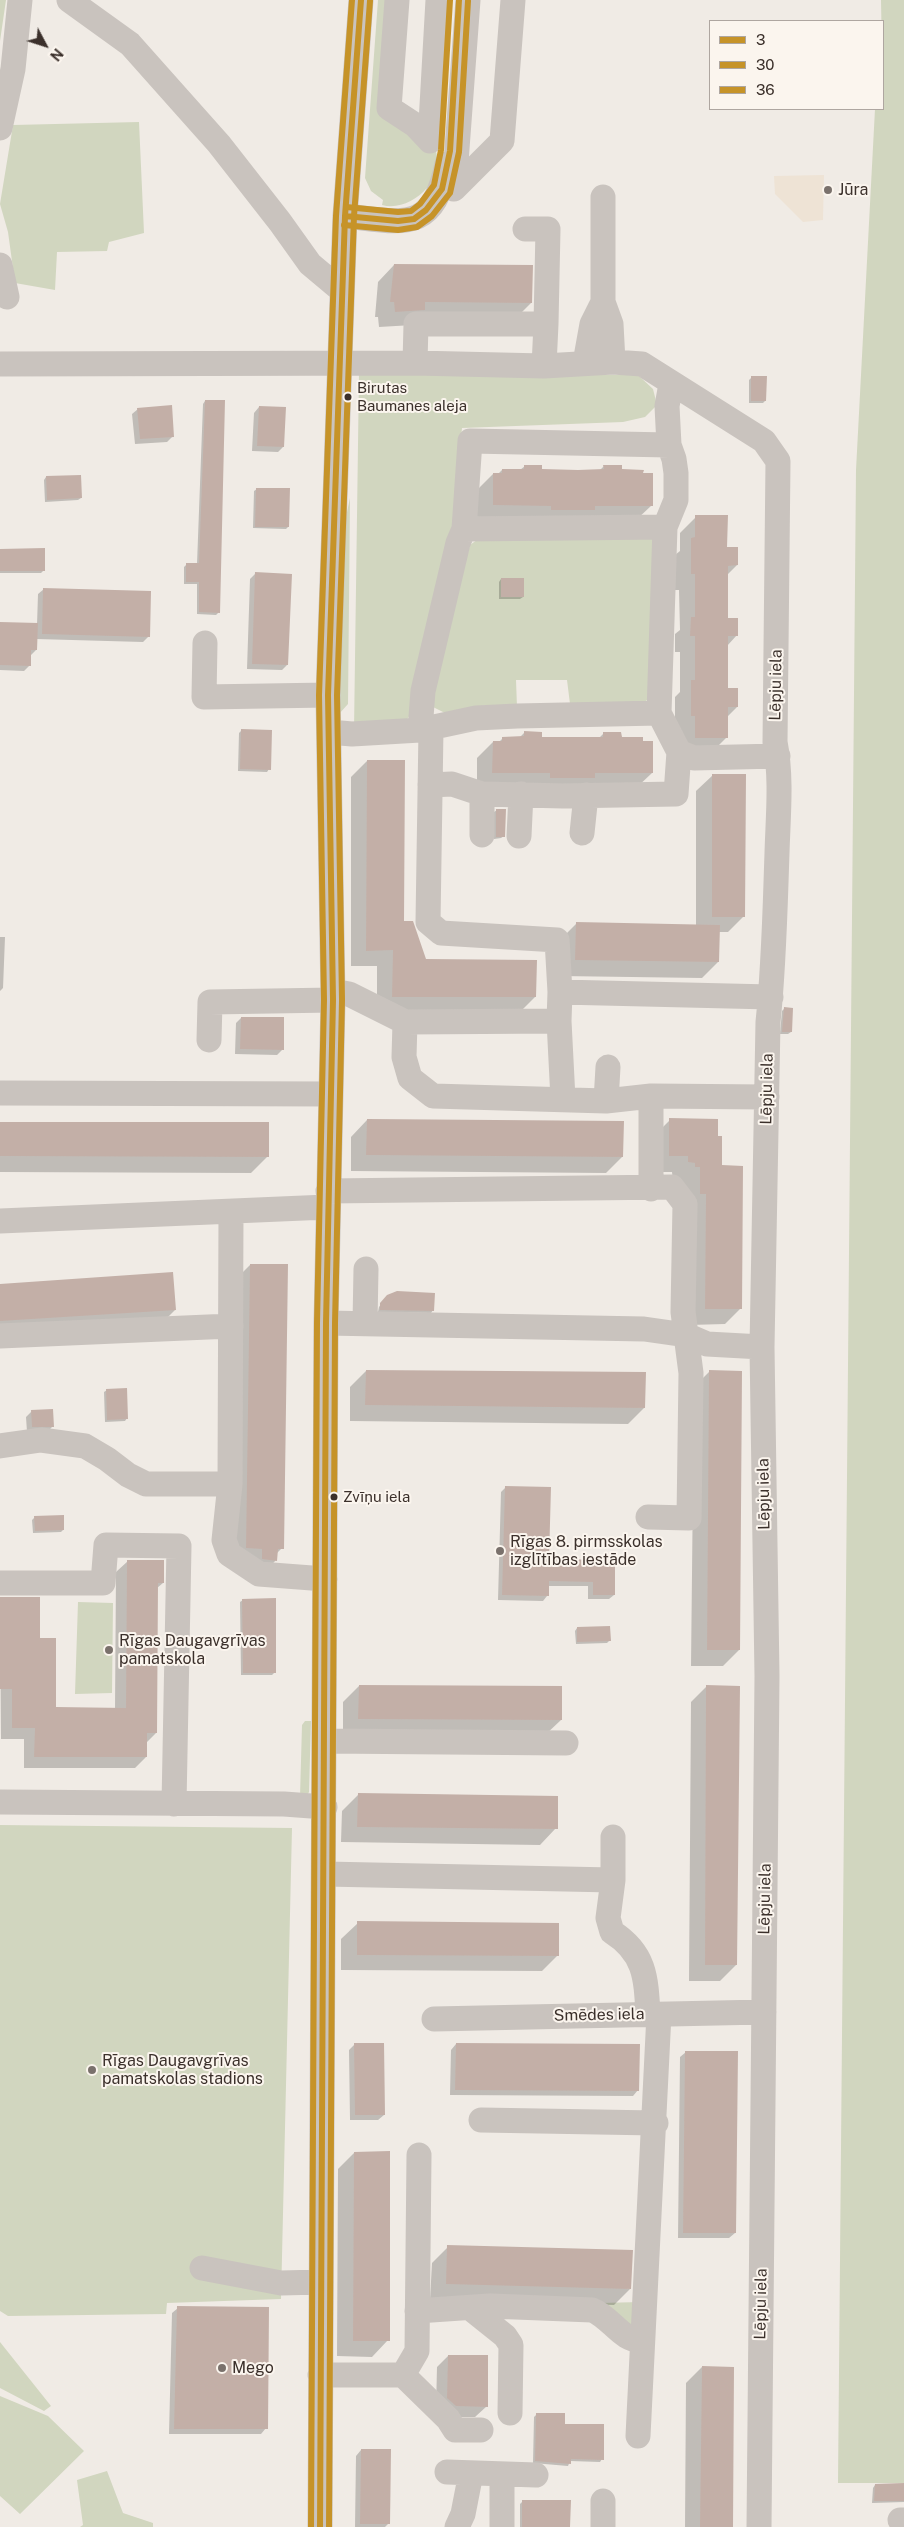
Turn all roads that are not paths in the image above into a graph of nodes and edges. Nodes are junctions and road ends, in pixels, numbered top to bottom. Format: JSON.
{"nodes":[{"id":1,"x":7,"y":0,"type":"edge"},
{"id":2,"x":20,"y":0,"type":"edge"},
{"id":3,"x":69,"y":0,"type":"edge"},
{"id":4,"x":361,"y":0,"type":"edge"},
{"id":5,"x":397,"y":0,"type":"edge"},
{"id":6,"x":438,"y":0,"type":"edge"},
{"id":7,"x":459,"y":0,"type":"edge"},
{"id":8,"x":468,"y":0,"type":"edge"},
{"id":9,"x":513,"y":0,"type":"edge"},
{"id":10,"x":0,"y":6,"type":"edge"},
{"id":11,"x":453,"y":34,"type":"junction"},
{"id":12,"x":0,"y":128,"type":"edge"},
{"id":13,"x":603,"y":197,"type":"dead end"},
{"id":14,"x":345,"y":216,"type":"junction"},
{"id":15,"x":525,"y":229,"type":"dead end"},
{"id":16,"x":0,"y":266,"type":"edge"},
{"id":17,"x":341,"y":290,"type":"junction"},
{"id":18,"x":7,"y":298,"type":"dead end"},
{"id":19,"x":603,"y":302,"type":"junction"},
{"id":20,"x":546,"y":324,"type":"junction"},
{"id":21,"x":613,"y":362,"type":"junction"},
{"id":22,"x":338,"y":363,"type":"junction"},
{"id":23,"x":415,"y":363,"type":"junction"},
{"id":24,"x":585,"y":363,"type":"junction"},
{"id":25,"x":0,"y":364,"type":"edge"},
{"id":26,"x":544,"y":366,"type":"junction"},
{"id":27,"x":670,"y":384,"type":"junction"},
{"id":28,"x":669,"y":445,"type":"junction"},
{"id":29,"x":665,"y":527,"type":"junction"},
{"id":30,"x":464,"y":529,"type":"junction"},
{"id":31,"x":205,"y":643,"type":"dead end"},
{"id":32,"x":328,"y":695,"type":"junction"},
{"id":33,"x":659,"y":713,"type":"junction"},
{"id":34,"x":426,"y":729,"type":"junction"},
{"id":35,"x":329,"y":732,"type":"junction"},
{"id":36,"x":679,"y":752,"type":"junction"},
{"id":37,"x":778,"y":756,"type":"junction"},
{"id":38,"x":430,"y":785,"type":"junction"},
{"id":39,"x":482,"y":794,"type":"junction"},
{"id":40,"x":521,"y":794,"type":"junction"},
{"id":41,"x":586,"y":795,"type":"junction"},
{"id":42,"x":582,"y":833,"type":"dead end"},
{"id":43,"x":482,"y":835,"type":"dead end"},
{"id":44,"x":519,"y":836,"type":"dead end"},
{"id":45,"x":560,"y":992,"type":"junction"},
{"id":46,"x":333,"y":996,"type":"junction"},
{"id":47,"x":771,"y":996,"type":"junction"},
{"id":48,"x":559,"y":1021,"type":"junction"},
{"id":49,"x":405,"y":1022,"type":"junction"},
{"id":50,"x":209,"y":1040,"type":"dead end"},
{"id":51,"x":608,"y":1067,"type":"dead end"},
{"id":52,"x":0,"y":1093,"type":"edge"},
{"id":53,"x":330,"y":1094,"type":"junction"},
{"id":54,"x":651,"y":1096,"type":"junction"},
{"id":55,"x":767,"y":1097,"type":"junction"},
{"id":56,"x":563,"y":1099,"type":"junction"},
{"id":57,"x":606,"y":1101,"type":"junction"},
{"id":58,"x":651,"y":1188,"type":"junction"},
{"id":59,"x":328,"y":1199,"type":"junction"},
{"id":60,"x":231,"y":1212,"type":"junction"},
{"id":61,"x":0,"y":1221,"type":"edge"},
{"id":62,"x":366,"y":1269,"type":"dead end"},
{"id":63,"x":326,"y":1323,"type":"junction"},
{"id":64,"x":365,"y":1323,"type":"junction"},
{"id":65,"x":232,"y":1326,"type":"junction"},
{"id":66,"x":686,"y":1335,"type":"junction"},
{"id":67,"x":0,"y":1336,"type":"edge"},
{"id":68,"x":762,"y":1347,"type":"junction"},
{"id":69,"x":0,"y":1446,"type":"edge"},
{"id":70,"x":230,"y":1484,"type":"junction"},
{"id":71,"x":648,"y":1517,"type":"dead end"},
{"id":72,"x":325,"y":1579,"type":"junction"},
{"id":73,"x":0,"y":1583,"type":"edge"},
{"id":74,"x":325,"y":1741,"type":"junction"},
{"id":75,"x":566,"y":1743,"type":"dead end"},
{"id":76,"x":0,"y":1802,"type":"edge"},
{"id":77,"x":174,"y":1804,"type":"junction"},
{"id":78,"x":325,"y":1807,"type":"junction"},
{"id":79,"x":614,"y":1837,"type":"dead end"},
{"id":80,"x":325,"y":1874,"type":"junction"},
{"id":81,"x":613,"y":1880,"type":"junction"},
{"id":82,"x":764,"y":2012,"type":"junction"},
{"id":83,"x":654,"y":2014,"type":"junction"},
{"id":84,"x":434,"y":2019,"type":"dead end"},
{"id":85,"x":481,"y":2120,"type":"dead end"},
{"id":86,"x":656,"y":2123,"type":"junction"},
{"id":87,"x":419,"y":2155,"type":"dead end"},
{"id":88,"x":202,"y":2268,"type":"dead end"},
{"id":89,"x":320,"y":2282,"type":"junction"},
{"id":90,"x":470,"y":2308,"type":"junction"},
{"id":91,"x":418,"y":2312,"type":"junction"},
{"id":92,"x":642,"y":2340,"type":"junction"},
{"id":93,"x":403,"y":2374,"type":"junction"},
{"id":94,"x":320,"y":2375,"type":"junction"},
{"id":95,"x":510,"y":2413,"type":"dead end"},
{"id":96,"x":481,"y":2430,"type":"dead end"},
{"id":97,"x":638,"y":2436,"type":"dead end"},
{"id":98,"x":502,"y":2474,"type":"junction"},
{"id":99,"x":536,"y":2476,"type":"dead end"},
{"id":100,"x":603,"y":2501,"type":"dead end"},
{"id":101,"x":320,"y":2527,"type":"edge"},
{"id":102,"x":457,"y":2527,"type":"edge"},
{"id":103,"x":502,"y":2527,"type":"edge"},
{"id":104,"x":603,"y":2527,"type":"edge"},
{"id":105,"x":760,"y":2527,"type":"edge"}],
"edges":[{"from":1,"to":10,"type":"street"},
{"from":2,"to":12,"type":"street"},
{"from":3,"to":17,"type":"street"},
{"from":4,"to":14,"type":"street"},
{"from":5,"to":11,"type":"street"},
{"from":6,"to":11,"type":"street"},
{"from":7,"to":11,"type":"street"},
{"from":8,"to":11,"type":"street"},
{"from":9,"to":11,"type":"street"},
{"from":11,"to":14,"type":"street"},
{"from":13,"to":19,"type":"street"},
{"from":14,"to":17,"type":"street"},
{"from":15,"to":20,"type":"street"},
{"from":16,"to":18,"type":"street"},
{"from":17,"to":22,"type":"street"},
{"from":19,"to":21,"type":"street"},
{"from":19,"to":24,"type":"street"},
{"from":20,"to":23,"type":"street"},
{"from":20,"to":26,"type":"street"},
{"from":21,"to":24,"type":"street"},
{"from":21,"to":27,"type":"street"},
{"from":22,"to":23,"type":"street"},
{"from":22,"to":25,"type":"street"},
{"from":22,"to":32,"type":"street"},
{"from":23,"to":26,"type":"street"},
{"from":24,"to":26,"type":"street"},
{"from":27,"to":28,"type":"street"},
{"from":27,"to":37,"type":"street","name":"Lēpju iela"},
{"from":28,"to":29,"type":"street"},
{"from":28,"to":30,"type":"street"},
{"from":29,"to":30,"type":"street"},
{"from":29,"to":33,"type":"street"},
{"from":30,"to":34,"type":"street"},
{"from":31,"to":32,"type":"street"},
{"from":32,"to":35,"type":"street"},
{"from":33,"to":34,"type":"street"},
{"from":33,"to":36,"type":"street"},
{"from":34,"to":35,"type":"street"},
{"from":34,"to":38,"type":"street"},
{"from":35,"to":46,"type":"street"},
{"from":36,"to":37,"type":"street"},
{"from":36,"to":41,"type":"street"},
{"from":37,"to":47,"type":"street","name":"Lēpju iela"},
{"from":38,"to":39,"type":"street"},
{"from":38,"to":45,"type":"street"},
{"from":39,"to":40,"type":"street"},
{"from":39,"to":43,"type":"street"},
{"from":40,"to":41,"type":"street"},
{"from":40,"to":44,"type":"street"},
{"from":41,"to":42,"type":"street"},
{"from":45,"to":47,"type":"street"},
{"from":45,"to":48,"type":"street"},
{"from":46,"to":49,"type":"street"},
{"from":46,"to":50,"type":"street"},
{"from":46,"to":53,"type":"street"},
{"from":47,"to":55,"type":"street","name":"Lēpju iela"},
{"from":48,"to":49,"type":"street"},
{"from":48,"to":56,"type":"street"},
{"from":49,"to":56,"type":"street"},
{"from":51,"to":57,"type":"street"},
{"from":52,"to":53,"type":"street"},
{"from":53,"to":59,"type":"street"},
{"from":54,"to":55,"type":"street"},
{"from":54,"to":57,"type":"street"},
{"from":54,"to":58,"type":"street"},
{"from":55,"to":68,"type":"street","name":"Lēpju iela"},
{"from":56,"to":57,"type":"street"},
{"from":58,"to":59,"type":"street"},
{"from":58,"to":66,"type":"street"},
{"from":59,"to":60,"type":"street"},
{"from":59,"to":63,"type":"street"},
{"from":60,"to":61,"type":"street"},
{"from":60,"to":65,"type":"street"},
{"from":62,"to":64,"type":"street"},
{"from":63,"to":64,"type":"street"},
{"from":63,"to":72,"type":"street"},
{"from":64,"to":66,"type":"street"},
{"from":65,"to":67,"type":"street"},
{"from":65,"to":70,"type":"street"},
{"from":66,"to":68,"type":"street"},
{"from":66,"to":71,"type":"street"},
{"from":68,"to":82,"type":"street","name":"Lēpju iela"},
{"from":69,"to":70,"type":"street"},
{"from":70,"to":72,"type":"street"},
{"from":72,"to":74,"type":"street"},
{"from":73,"to":77,"type":"street"},
{"from":74,"to":75,"type":"street"},
{"from":74,"to":78,"type":"street"},
{"from":76,"to":77,"type":"street"},
{"from":77,"to":78,"type":"street"},
{"from":78,"to":80,"type":"street"},
{"from":79,"to":81,"type":"street"},
{"from":80,"to":81,"type":"street"},
{"from":80,"to":89,"type":"street"},
{"from":81,"to":83,"type":"street"},
{"from":82,"to":83,"type":"street","name":"Smēdes iela"},
{"from":82,"to":105,"type":"street","name":"Lēpju iela"},
{"from":83,"to":84,"type":"street","name":"Smēdes iela"},
{"from":83,"to":86,"type":"street"},
{"from":85,"to":86,"type":"street"},
{"from":86,"to":92,"type":"street"},
{"from":87,"to":91,"type":"street"},
{"from":88,"to":89,"type":"street"},
{"from":89,"to":94,"type":"street"},
{"from":90,"to":91,"type":"street"},
{"from":90,"to":92,"type":"street"},
{"from":90,"to":95,"type":"street"},
{"from":91,"to":93,"type":"street"},
{"from":92,"to":97,"type":"street"},
{"from":93,"to":94,"type":"street"},
{"from":93,"to":96,"type":"street"},
{"from":94,"to":101,"type":"street"},
{"from":98,"to":99,"type":"street"},
{"from":98,"to":102,"type":"street"},
{"from":98,"to":103,"type":"street"},
{"from":100,"to":104,"type":"street"}]}
